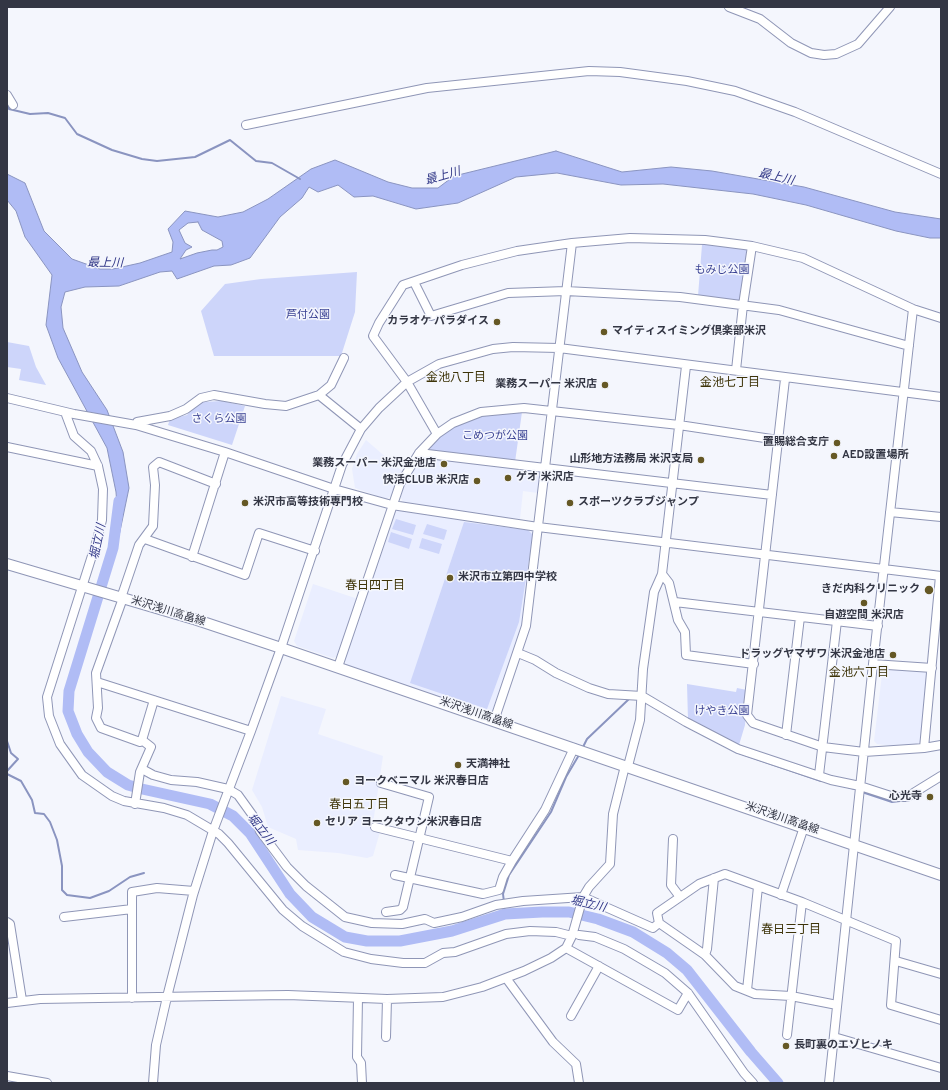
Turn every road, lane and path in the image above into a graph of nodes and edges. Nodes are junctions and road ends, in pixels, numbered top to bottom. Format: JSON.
{"nodes":[{"id":1,"x":729,"y":7,"type":"edge"},
{"id":2,"x":890,"y":7,"type":"edge"},
{"id":3,"x":7,"y":95,"type":"edge"},
{"id":4,"x":13,"y":105,"type":"dead end"},
{"id":5,"x":246,"y":124,"type":"dead end"},
{"id":6,"x":941,"y":174,"type":"edge"},
{"id":7,"x":572,"y":243,"type":"junction"},
{"id":8,"x":752,"y":246,"type":"junction"},
{"id":9,"x":414,"y":282,"type":"junction"},
{"id":10,"x":566,"y":291,"type":"junction"},
{"id":11,"x":743,"y":305,"type":"junction"},
{"id":12,"x":913,"y":309,"type":"junction"},
{"id":13,"x":941,"y":318,"type":"edge"},
{"id":14,"x":909,"y":346,"type":"junction"},
{"id":15,"x":559,"y":348,"type":"junction"},
{"id":16,"x":344,"y":358,"type":"dead end"},
{"id":17,"x":686,"y":366,"type":"junction"},
{"id":18,"x":736,"y":370,"type":"junction"},
{"id":19,"x":785,"y":379,"type":"junction"},
{"id":20,"x":407,"y":382,"type":"junction"},
{"id":21,"x":903,"y":393,"type":"junction"},
{"id":22,"x":319,"y":394,"type":"junction"},
{"id":23,"x":7,"y":398,"type":"edge"},
{"id":24,"x":941,"y":398,"type":"edge"},
{"id":25,"x":552,"y":411,"type":"junction"},
{"id":26,"x":65,"y":412,"type":"junction"},
{"id":27,"x":136,"y":425,"type":"junction"},
{"id":28,"x":679,"y":425,"type":"junction"},
{"id":29,"x":361,"y":429,"type":"junction"},
{"id":30,"x":437,"y":434,"type":"junction"},
{"id":31,"x":778,"y":440,"type":"junction"},
{"id":32,"x":7,"y":447,"type":"edge"},
{"id":33,"x":226,"y":452,"type":"junction"},
{"id":34,"x":419,"y":453,"type":"junction"},
{"id":35,"x":98,"y":466,"type":"junction"},
{"id":36,"x":545,"y":469,"type":"junction"},
{"id":37,"x":216,"y":484,"type":"junction"},
{"id":38,"x":672,"y":484,"type":"junction"},
{"id":39,"x":334,"y":489,"type":"junction"},
{"id":40,"x":772,"y":495,"type":"junction"},
{"id":41,"x":392,"y":506,"type":"junction"},
{"id":42,"x":890,"y":512,"type":"junction"},
{"id":43,"x":941,"y":518,"type":"edge"},
{"id":44,"x":538,"y":527,"type":"junction"},
{"id":45,"x":145,"y":539,"type":"junction"},
{"id":46,"x":664,"y":543,"type":"junction"},
{"id":47,"x":314,"y":550,"type":"junction"},
{"id":48,"x":765,"y":555,"type":"junction"},
{"id":49,"x":192,"y":557,"type":"junction"},
{"id":50,"x":7,"y":564,"type":"edge"},
{"id":51,"x":884,"y":570,"type":"junction"},
{"id":52,"x":662,"y":574,"type":"junction"},
{"id":53,"x":940,"y":576,"type":"edge"},
{"id":54,"x":84,"y":588,"type":"junction"},
{"id":55,"x":122,"y":598,"type":"junction"},
{"id":56,"x":675,"y":602,"type":"junction"},
{"id":57,"x":760,"y":612,"type":"junction"},
{"id":58,"x":800,"y":617,"type":"junction"},
{"id":59,"x":837,"y":621,"type":"junction"},
{"id":60,"x":878,"y":626,"type":"junction"},
{"id":61,"x":938,"y":634,"type":"edge"},
{"id":62,"x":281,"y":648,"type":"junction"},
{"id":63,"x":518,"y":653,"type":"junction"},
{"id":64,"x":754,"y":664,"type":"junction"},
{"id":65,"x":873,"y":664,"type":"junction"},
{"id":66,"x":338,"y":667,"type":"junction"},
{"id":67,"x":932,"y":668,"type":"junction"},
{"id":68,"x":96,"y":682,"type":"junction"},
{"id":69,"x":154,"y":700,"type":"junction"},
{"id":70,"x":642,"y":700,"type":"junction"},
{"id":71,"x":494,"y":721,"type":"junction"},
{"id":72,"x":251,"y":732,"type":"junction"},
{"id":73,"x":786,"y":735,"type":"junction"},
{"id":74,"x":142,"y":740,"type":"junction"},
{"id":75,"x":941,"y":745,"type":"edge"},
{"id":76,"x":823,"y":747,"type":"junction"},
{"id":77,"x":574,"y":748,"type":"junction"},
{"id":78,"x":924,"y":748,"type":"junction"},
{"id":79,"x":864,"y":752,"type":"junction"},
{"id":80,"x":626,"y":766,"type":"junction"},
{"id":81,"x":141,"y":770,"type":"junction"},
{"id":82,"x":819,"y":775,"type":"junction"},
{"id":83,"x":941,"y":776,"type":"edge"},
{"id":84,"x":380,"y":783,"type":"dead end"},
{"id":85,"x":860,"y":786,"type":"junction"},
{"id":86,"x":228,"y":789,"type":"junction"},
{"id":87,"x":135,"y":804,"type":"junction"},
{"id":88,"x":375,"y":827,"type":"dead end"},
{"id":89,"x":804,"y":827,"type":"junction"},
{"id":90,"x":213,"y":831,"type":"junction"},
{"id":91,"x":419,"y":839,"type":"junction"},
{"id":92,"x":673,"y":839,"type":"dead end"},
{"id":93,"x":855,"y":844,"type":"junction"},
{"id":94,"x":512,"y":861,"type":"junction"},
{"id":95,"x":394,"y":875,"type":"dead end"},
{"id":96,"x":941,"y":876,"type":"edge"},
{"id":97,"x":410,"y":878,"type":"junction"},
{"id":98,"x":714,"y":878,"type":"junction"},
{"id":99,"x":758,"y":887,"type":"junction"},
{"id":100,"x":194,"y":890,"type":"junction"},
{"id":101,"x":781,"y":895,"type":"junction"},
{"id":102,"x":680,"y":897,"type":"junction"},
{"id":103,"x":582,"y":901,"type":"junction"},
{"id":104,"x":802,"y":902,"type":"junction"},
{"id":105,"x":132,"y":909,"type":"junction"},
{"id":106,"x":386,"y":912,"type":"dead end"},
{"id":107,"x":64,"y":917,"type":"dead end"},
{"id":108,"x":847,"y":921,"type":"junction"},
{"id":109,"x":7,"y":922,"type":"edge"},
{"id":110,"x":659,"y":923,"type":"junction"},
{"id":111,"x":575,"y":934,"type":"junction"},
{"id":112,"x":566,"y":948,"type":"junction"},
{"id":113,"x":705,"y":955,"type":"junction"},
{"id":114,"x":896,"y":961,"type":"junction"},
{"id":115,"x":599,"y":966,"type":"junction"},
{"id":116,"x":941,"y":974,"type":"edge"},
{"id":117,"x":506,"y":978,"type":"junction"},
{"id":118,"x":747,"y":990,"type":"junction"},
{"id":119,"x":688,"y":993,"type":"junction"},
{"id":120,"x":791,"y":996,"type":"junction"},
{"id":121,"x":166,"y":997,"type":"junction"},
{"id":122,"x":132,"y":998,"type":"junction"},
{"id":123,"x":358,"y":998,"type":"junction"},
{"id":124,"x":387,"y":999,"type":"junction"},
{"id":125,"x":22,"y":1000,"type":"junction"},
{"id":126,"x":7,"y":1003,"type":"edge"},
{"id":127,"x":837,"y":1005,"type":"junction"},
{"id":128,"x":572,"y":1016,"type":"dead end"},
{"id":129,"x":941,"y":1020,"type":"edge"},
{"id":130,"x":787,"y":1035,"type":"dead end"},
{"id":131,"x":386,"y":1036,"type":"dead end"},
{"id":132,"x":834,"y":1036,"type":"junction"},
{"id":133,"x":941,"y":1068,"type":"edge"},
{"id":134,"x":7,"y":1076,"type":"edge"},
{"id":135,"x":47,"y":1083,"type":"edge"},
{"id":136,"x":153,"y":1083,"type":"edge"},
{"id":137,"x":362,"y":1083,"type":"edge"},
{"id":138,"x":579,"y":1083,"type":"edge"},
{"id":139,"x":753,"y":1083,"type":"edge"},
{"id":140,"x":829,"y":1083,"type":"edge"}],
"edges":[{"from":1,"to":2,"type":"street"},
{"from":3,"to":4,"type":"street"},
{"from":5,"to":6,"type":"street"},
{"from":7,"to":8,"type":"street"},
{"from":7,"to":9,"type":"street"},
{"from":7,"to":10,"type":"street"},
{"from":8,"to":11,"type":"street"},
{"from":8,"to":12,"type":"street"},
{"from":9,"to":10,"type":"street"},
{"from":9,"to":20,"type":"street"},
{"from":10,"to":11,"type":"street"},
{"from":10,"to":15,"type":"street"},
{"from":11,"to":14,"type":"street"},
{"from":11,"to":18,"type":"street"},
{"from":12,"to":13,"type":"street"},
{"from":12,"to":14,"type":"street"},
{"from":14,"to":21,"type":"street"},
{"from":15,"to":17,"type":"street"},
{"from":15,"to":20,"type":"street"},
{"from":15,"to":25,"type":"street"},
{"from":16,"to":22,"type":"street"},
{"from":17,"to":18,"type":"street"},
{"from":17,"to":28,"type":"street"},
{"from":18,"to":19,"type":"street"},
{"from":19,"to":21,"type":"street"},
{"from":19,"to":31,"type":"street"},
{"from":20,"to":29,"type":"street"},
{"from":20,"to":30,"type":"street"},
{"from":21,"to":24,"type":"street"},
{"from":21,"to":42,"type":"street"},
{"from":22,"to":27,"type":"street"},
{"from":22,"to":29,"type":"street"},
{"from":23,"to":26,"type":"street"},
{"from":25,"to":28,"type":"street"},
{"from":25,"to":30,"type":"street"},
{"from":25,"to":36,"type":"street"},
{"from":26,"to":27,"type":"street"},
{"from":26,"to":35,"type":"street"},
{"from":27,"to":33,"type":"street"},
{"from":28,"to":31,"type":"street"},
{"from":28,"to":38,"type":"street"},
{"from":29,"to":39,"type":"street"},
{"from":30,"to":34,"type":"street"},
{"from":31,"to":40,"type":"street"},
{"from":32,"to":35,"type":"street"},
{"from":33,"to":37,"type":"street"},
{"from":33,"to":39,"type":"street"},
{"from":34,"to":36,"type":"street"},
{"from":34,"to":41,"type":"street"},
{"from":35,"to":54,"type":"street"},
{"from":36,"to":38,"type":"street"},
{"from":36,"to":44,"type":"street"},
{"from":37,"to":45,"type":"street"},
{"from":37,"to":49,"type":"street"},
{"from":38,"to":40,"type":"street"},
{"from":38,"to":46,"type":"street"},
{"from":39,"to":41,"type":"street"},
{"from":39,"to":47,"type":"street"},
{"from":40,"to":48,"type":"street"},
{"from":41,"to":44,"type":"street"},
{"from":41,"to":66,"type":"street"},
{"from":42,"to":43,"type":"street"},
{"from":42,"to":51,"type":"street"},
{"from":44,"to":46,"type":"street"},
{"from":44,"to":63,"type":"street"},
{"from":45,"to":49,"type":"street"},
{"from":45,"to":55,"type":"street"},
{"from":46,"to":48,"type":"street"},
{"from":46,"to":52,"type":"street"},
{"from":47,"to":49,"type":"street"},
{"from":47,"to":62,"type":"street"},
{"from":48,"to":51,"type":"street"},
{"from":48,"to":57,"type":"street"},
{"from":50,"to":54,"type":"main road","name":"米沢浅川高畠線"},
{"from":51,"to":53,"type":"street"},
{"from":51,"to":60,"type":"street"},
{"from":52,"to":56,"type":"street"},
{"from":52,"to":70,"type":"street"},
{"from":53,"to":61,"type":"street"},
{"from":54,"to":55,"type":"main road","name":"米沢浅川高畠線"},
{"from":54,"to":87,"type":"street"},
{"from":55,"to":62,"type":"main road","name":"米沢浅川高畠線"},
{"from":55,"to":68,"type":"street"},
{"from":56,"to":57,"type":"street"},
{"from":56,"to":64,"type":"street"},
{"from":57,"to":58,"type":"street"},
{"from":57,"to":64,"type":"street"},
{"from":58,"to":59,"type":"street"},
{"from":58,"to":73,"type":"street"},
{"from":59,"to":60,"type":"street"},
{"from":59,"to":76,"type":"street"},
{"from":60,"to":65,"type":"street"},
{"from":61,"to":67,"type":"street"},
{"from":62,"to":66,"type":"main road","name":"米沢浅川高畠線"},
{"from":62,"to":72,"type":"street"},
{"from":63,"to":70,"type":"street"},
{"from":63,"to":71,"type":"street"},
{"from":64,"to":73,"type":"street"},
{"from":65,"to":67,"type":"street"},
{"from":65,"to":79,"type":"street"},
{"from":66,"to":71,"type":"main road","name":"米沢浅川高畠線"},
{"from":67,"to":78,"type":"street"},
{"from":68,"to":69,"type":"street"},
{"from":68,"to":74,"type":"street"},
{"from":69,"to":72,"type":"street"},
{"from":69,"to":74,"type":"street"},
{"from":70,"to":80,"type":"street"},
{"from":70,"to":82,"type":"street"},
{"from":71,"to":77,"type":"main road","name":"米沢浅川高畠線"},
{"from":72,"to":86,"type":"street"},
{"from":73,"to":76,"type":"street"},
{"from":74,"to":81,"type":"street"},
{"from":75,"to":78,"type":"street"},
{"from":76,"to":79,"type":"street"},
{"from":76,"to":82,"type":"street"},
{"from":77,"to":80,"type":"main road","name":"米沢浅川高畠線"},
{"from":77,"to":94,"type":"street"},
{"from":78,"to":79,"type":"street"},
{"from":79,"to":85,"type":"street"},
{"from":80,"to":89,"type":"main road","name":"米沢浅川高畠線"},
{"from":80,"to":103,"type":"street"},
{"from":81,"to":86,"type":"street"},
{"from":81,"to":87,"type":"street"},
{"from":82,"to":85,"type":"street"},
{"from":83,"to":85,"type":"street"},
{"from":84,"to":91,"type":"street"},
{"from":85,"to":93,"type":"street"},
{"from":86,"to":90,"type":"street"},
{"from":86,"to":103,"type":"street"},
{"from":87,"to":90,"type":"street"},
{"from":88,"to":91,"type":"street"},
{"from":89,"to":93,"type":"main road","name":"米沢浅川高畠線"},
{"from":89,"to":101,"type":"street"},
{"from":90,"to":100,"type":"street"},
{"from":90,"to":111,"type":"street"},
{"from":91,"to":94,"type":"street"},
{"from":91,"to":97,"type":"street"},
{"from":92,"to":102,"type":"street"},
{"from":93,"to":96,"type":"main road","name":"米沢浅川高畠線"},
{"from":93,"to":108,"type":"street"},
{"from":94,"to":97,"type":"street"},
{"from":95,"to":97,"type":"street"},
{"from":97,"to":106,"type":"street"},
{"from":98,"to":99,"type":"street"},
{"from":98,"to":102,"type":"street"},
{"from":98,"to":113,"type":"street"},
{"from":99,"to":101,"type":"street"},
{"from":99,"to":118,"type":"street"},
{"from":100,"to":105,"type":"street"},
{"from":100,"to":121,"type":"street"},
{"from":101,"to":104,"type":"street"},
{"from":102,"to":110,"type":"street"},
{"from":103,"to":110,"type":"street"},
{"from":103,"to":111,"type":"street"},
{"from":104,"to":108,"type":"street"},
{"from":104,"to":120,"type":"street"},
{"from":105,"to":107,"type":"street"},
{"from":105,"to":122,"type":"street"},
{"from":108,"to":114,"type":"street"},
{"from":108,"to":127,"type":"street"},
{"from":109,"to":125,"type":"street"},
{"from":110,"to":113,"type":"street"},
{"from":111,"to":112,"type":"street"},
{"from":111,"to":119,"type":"street"},
{"from":112,"to":115,"type":"street"},
{"from":112,"to":117,"type":"street"},
{"from":113,"to":118,"type":"street"},
{"from":114,"to":116,"type":"street"},
{"from":114,"to":129,"type":"street"},
{"from":115,"to":119,"type":"street"},
{"from":115,"to":128,"type":"street"},
{"from":117,"to":124,"type":"street"},
{"from":117,"to":138,"type":"street"},
{"from":118,"to":120,"type":"street"},
{"from":119,"to":139,"type":"street"},
{"from":120,"to":127,"type":"street"},
{"from":120,"to":130,"type":"street"},
{"from":121,"to":122,"type":"street"},
{"from":121,"to":123,"type":"street"},
{"from":121,"to":136,"type":"street"},
{"from":122,"to":125,"type":"street"},
{"from":123,"to":124,"type":"street"},
{"from":123,"to":137,"type":"street"},
{"from":124,"to":131,"type":"street"},
{"from":125,"to":126,"type":"street"},
{"from":127,"to":132,"type":"street"},
{"from":132,"to":133,"type":"street"},
{"from":132,"to":140,"type":"street"},
{"from":134,"to":135,"type":"street"}]}
